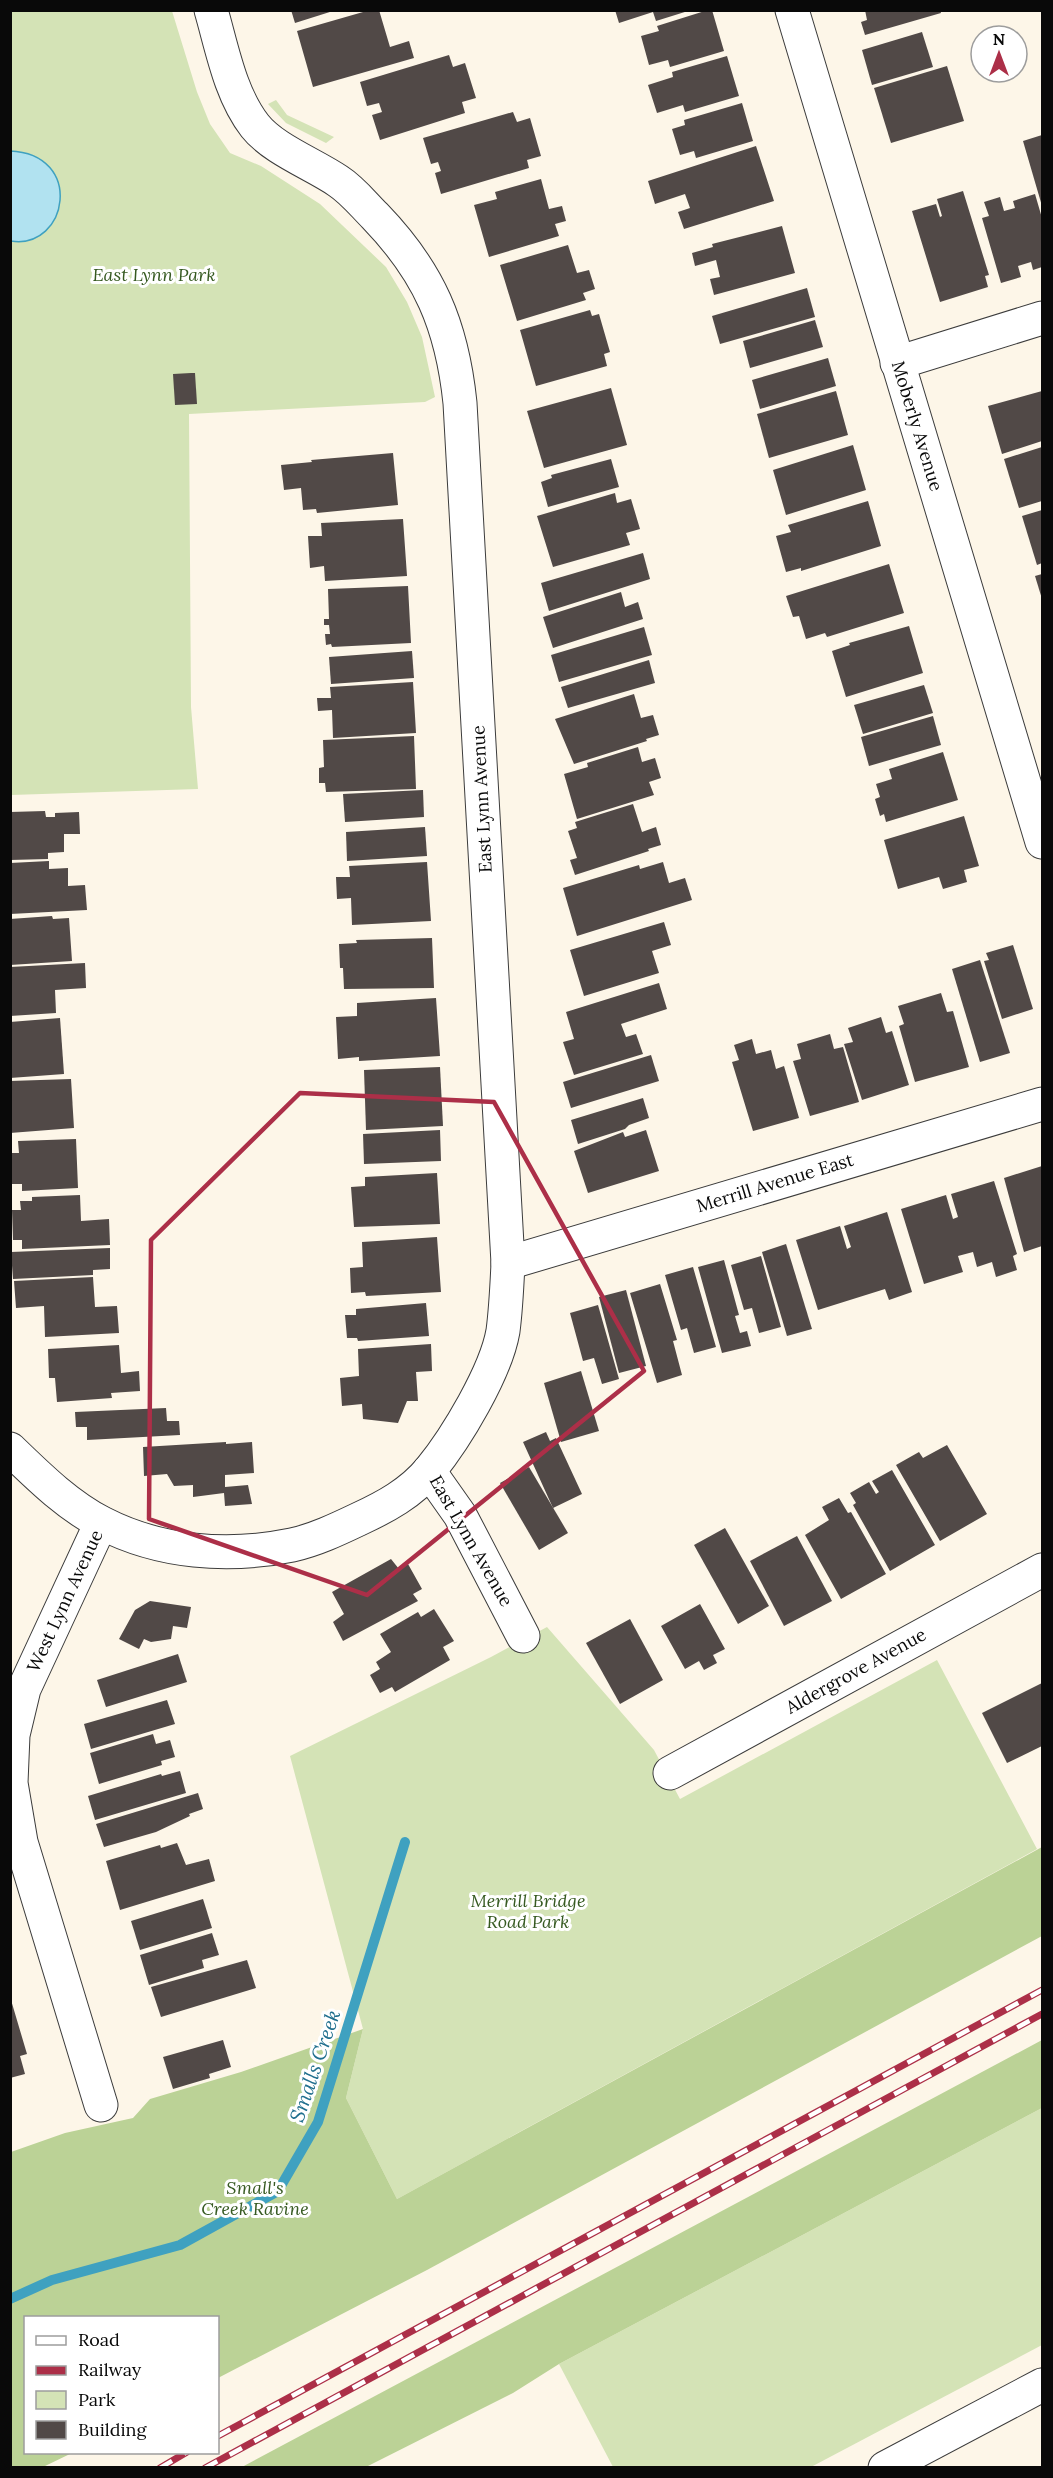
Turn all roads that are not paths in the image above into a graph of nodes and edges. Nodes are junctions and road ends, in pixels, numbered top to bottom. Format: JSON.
{"nodes":[{"id":1,"x":211,"y":10,"type":"edge"},
{"id":2,"x":792,"y":10,"type":"edge"},
{"id":3,"x":1042,"y":318,"type":"edge"},
{"id":4,"x":897,"y":363,"type":"junction"},
{"id":5,"x":1042,"y":842,"type":"edge"},
{"id":6,"x":1042,"y":1104,"type":"edge"},
{"id":7,"x":508,"y":1263,"type":"junction"},
{"id":8,"x":10,"y":1449,"type":"edge"},
{"id":9,"x":429,"y":1471,"type":"junction"},
{"id":10,"x":101,"y":1523,"type":"junction"},
{"id":11,"x":1042,"y":1570,"type":"edge"},
{"id":12,"x":523,"y":1635,"type":"dead end"},
{"id":13,"x":670,"y":1773,"type":"dead end"},
{"id":14,"x":24,"y":1905,"type":"edge"},
{"id":15,"x":100,"y":2105,"type":"dead end"},
{"id":16,"x":1042,"y":2385,"type":"edge"},
{"id":17,"x":885,"y":2468,"type":"edge"}],
"edges":[{"from":1,"to":7,"type":"street","name":"East Lynn Avenue"},
{"from":2,"to":4,"type":"street","name":"Moberly Avenue"},
{"from":3,"to":4,"type":"street"},
{"from":4,"to":5,"type":"street","name":"Moberly Avenue"},
{"from":6,"to":7,"type":"street","name":"Merrill Avenue East"},
{"from":7,"to":9,"type":"street","name":"East Lynn Avenue"},
{"from":8,"to":10,"type":"street","name":"West Lynn Avenue"},
{"from":9,"to":10,"type":"street"},
{"from":9,"to":12,"type":"street","name":"East Lynn Avenue"},
{"from":10,"to":14,"type":"street","name":"West Lynn Avenue"},
{"from":11,"to":13,"type":"street","name":"Aldergrove Avenue"},
{"from":14,"to":15,"type":"street","name":"West Lynn Avenue"},
{"from":16,"to":17,"type":"street"}]}
